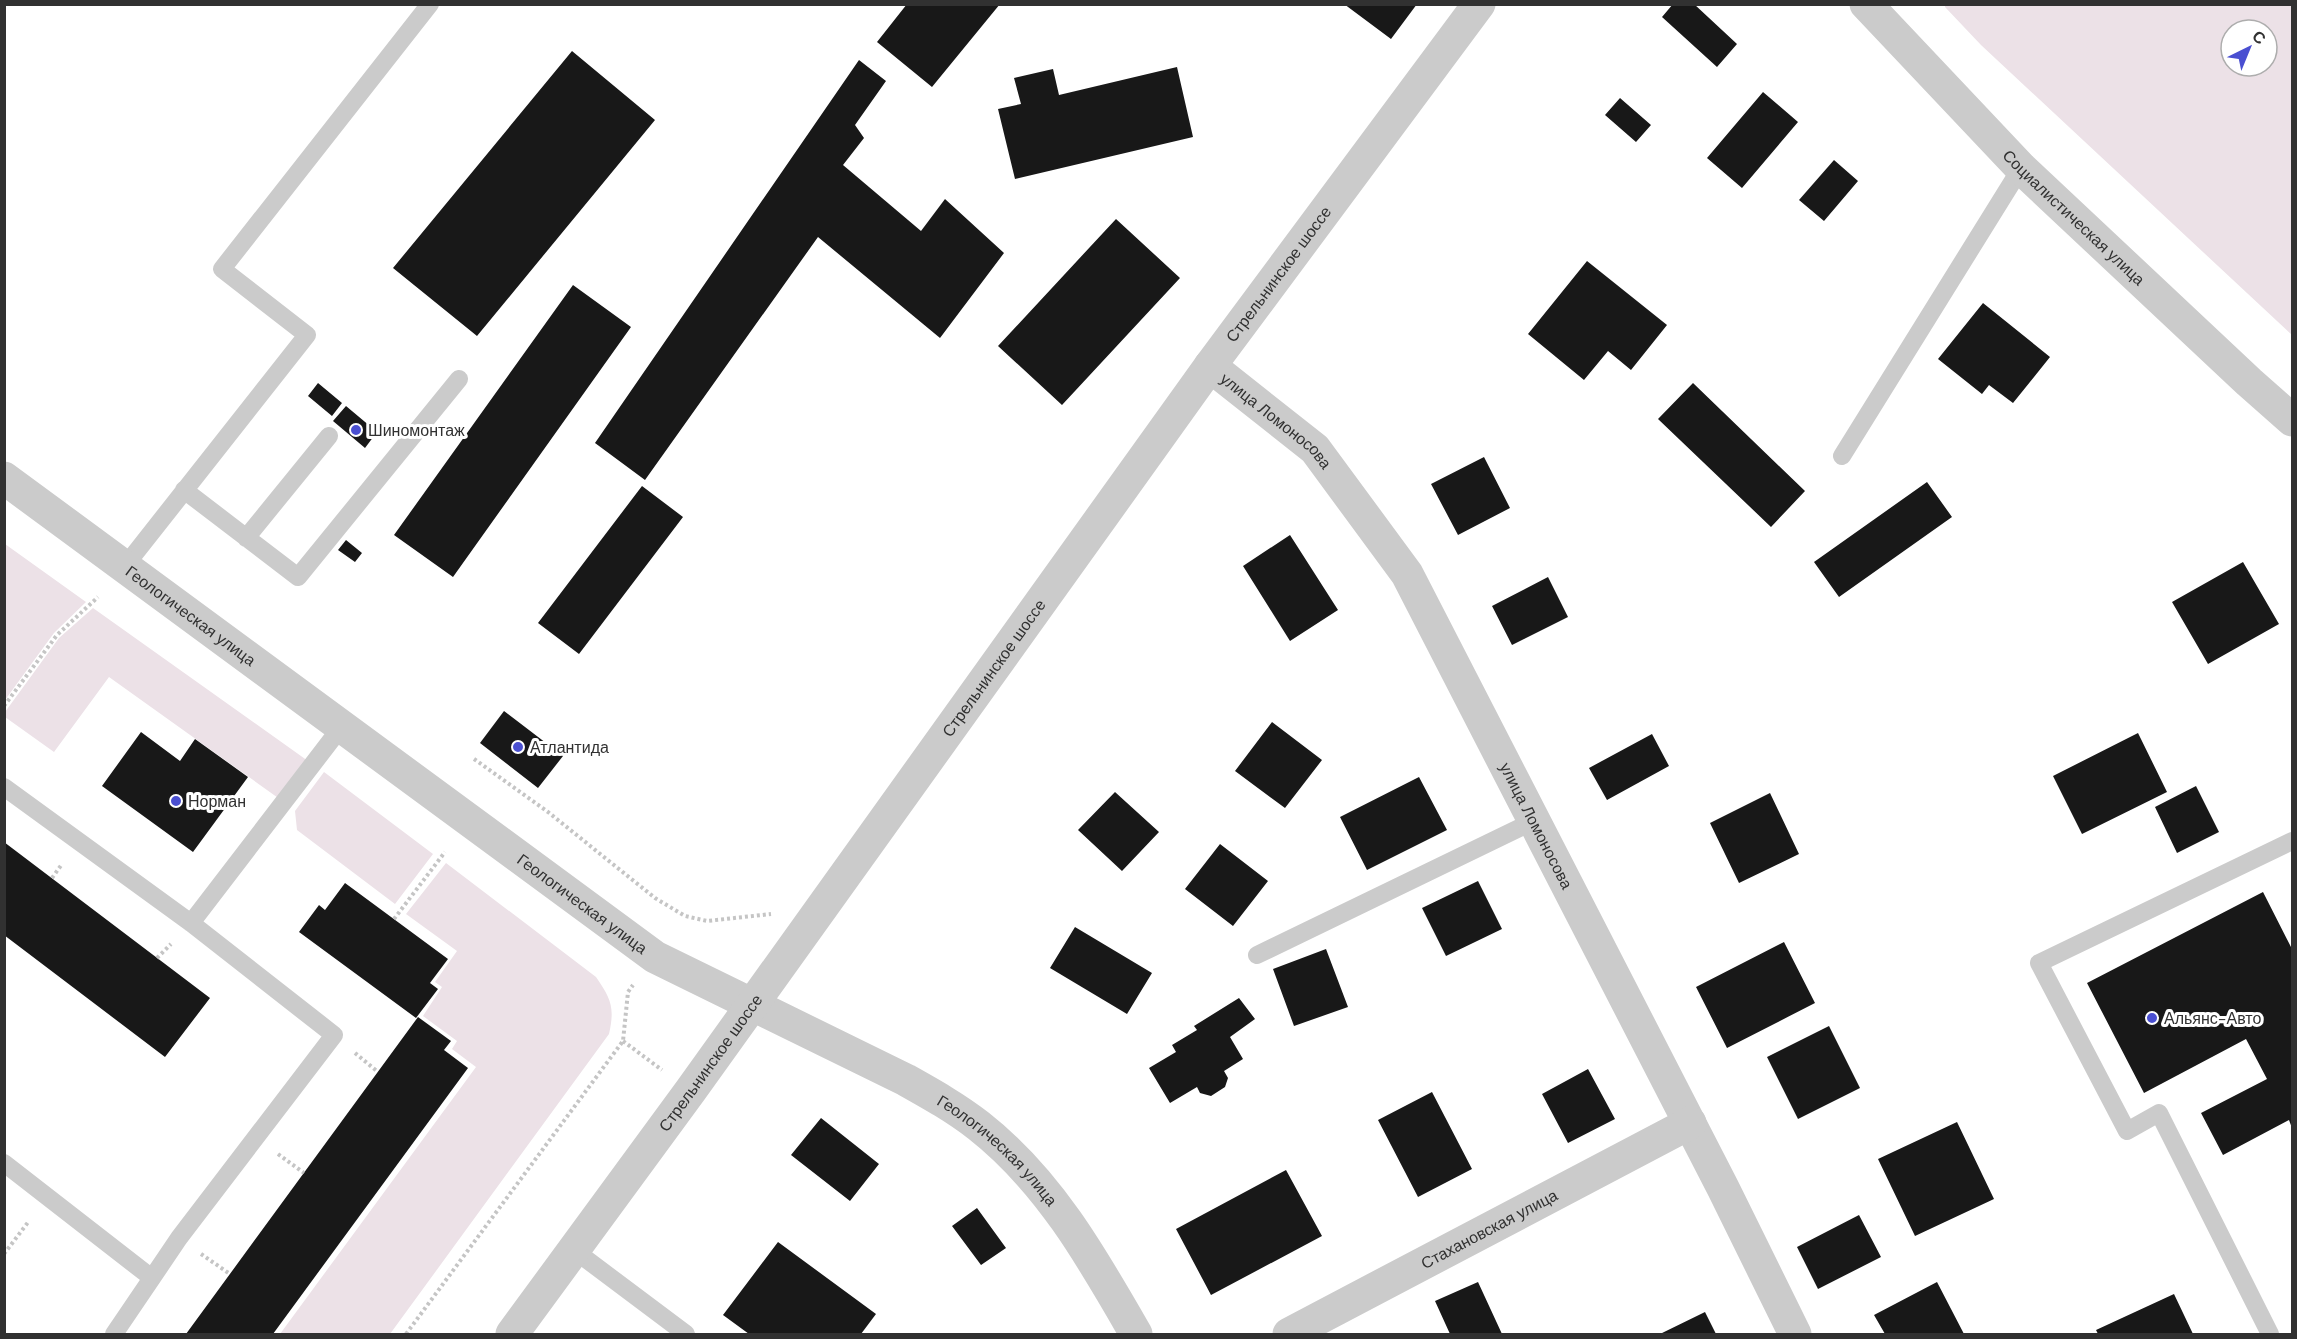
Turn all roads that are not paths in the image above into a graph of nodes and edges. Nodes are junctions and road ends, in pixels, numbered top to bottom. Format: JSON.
{"nodes":[{"id":1,"x":430,"y":4,"type":"edge"},
{"id":2,"x":1479,"y":4,"type":"edge"},
{"id":3,"x":1866,"y":4,"type":"edge"},
{"id":4,"x":2021,"y":168,"type":"junction"},
{"id":5,"x":1210,"y":366,"type":"junction"},
{"id":6,"x":459,"y":379,"type":"dead end"},
{"id":7,"x":2292,"y":420,"type":"edge"},
{"id":8,"x":329,"y":436,"type":"dead end"},
{"id":9,"x":1842,"y":456,"type":"dead end"},
{"id":10,"x":4,"y":478,"type":"edge"},
{"id":11,"x":184,"y":490,"type":"junction"},
{"id":12,"x":246,"y":538,"type":"junction"},
{"id":13,"x":125,"y":566,"type":"junction"},
{"id":14,"x":342,"y":726,"type":"junction"},
{"id":15,"x":4,"y":787,"type":"edge"},
{"id":16,"x":1534,"y":821,"type":"junction"},
{"id":17,"x":2292,"y":841,"type":"edge"},
{"id":18,"x":191,"y":923,"type":"junction"},
{"id":19,"x":1257,"y":955,"type":"dead end"},
{"id":20,"x":753,"y":1003,"type":"junction"},
{"id":21,"x":1690,"y":1123,"type":"junction"},
{"id":22,"x":4,"y":1163,"type":"edge"},
{"id":23,"x":574,"y":1250,"type":"junction"},
{"id":24,"x":152,"y":1278,"type":"junction"},
{"id":25,"x":114,"y":1335,"type":"edge"},
{"id":26,"x":512,"y":1335,"type":"edge"},
{"id":27,"x":686,"y":1335,"type":"edge"},
{"id":28,"x":1136,"y":1335,"type":"edge"},
{"id":29,"x":1289,"y":1335,"type":"edge"},
{"id":30,"x":1795,"y":1335,"type":"edge"},
{"id":31,"x":2270,"y":1335,"type":"edge"}],
"edges":[{"from":1,"to":11,"type":"lane"},
{"from":2,"to":5,"type":"street","name":"Стрельнинское шоссе"},
{"from":3,"to":4,"type":"street","name":"Социалистическая улица"},
{"from":4,"to":7,"type":"street","name":"Социалистическая улица"},
{"from":4,"to":9,"type":"lane"},
{"from":5,"to":16,"type":"street","name":"улица Ломоносова"},
{"from":5,"to":20,"type":"street","name":"Стрельнинское шоссе"},
{"from":6,"to":12,"type":"lane"},
{"from":8,"to":12,"type":"lane"},
{"from":10,"to":13,"type":"street","name":"Геологическая улица"},
{"from":11,"to":12,"type":"lane"},
{"from":11,"to":13,"type":"lane"},
{"from":13,"to":14,"type":"street","name":"Геологическая улица"},
{"from":14,"to":18,"type":"lane"},
{"from":14,"to":20,"type":"street","name":"Геологическая улица"},
{"from":15,"to":18,"type":"lane"},
{"from":16,"to":19,"type":"lane"},
{"from":16,"to":21,"type":"street","name":"улица Ломоносова"},
{"from":17,"to":31,"type":"lane"},
{"from":18,"to":24,"type":"lane"},
{"from":20,"to":23,"type":"street","name":"Стрельнинское шоссе"},
{"from":20,"to":28,"type":"street","name":"Геологическая улица"},
{"from":21,"to":29,"type":"street","name":"Стахановская улица"},
{"from":21,"to":30,"type":"street","name":"улица Ломоносова"},
{"from":22,"to":24,"type":"lane"},
{"from":23,"to":26,"type":"street","name":"Стрельнинское шоссе"},
{"from":23,"to":27,"type":"lane"},
{"from":24,"to":25,"type":"lane"}]}
